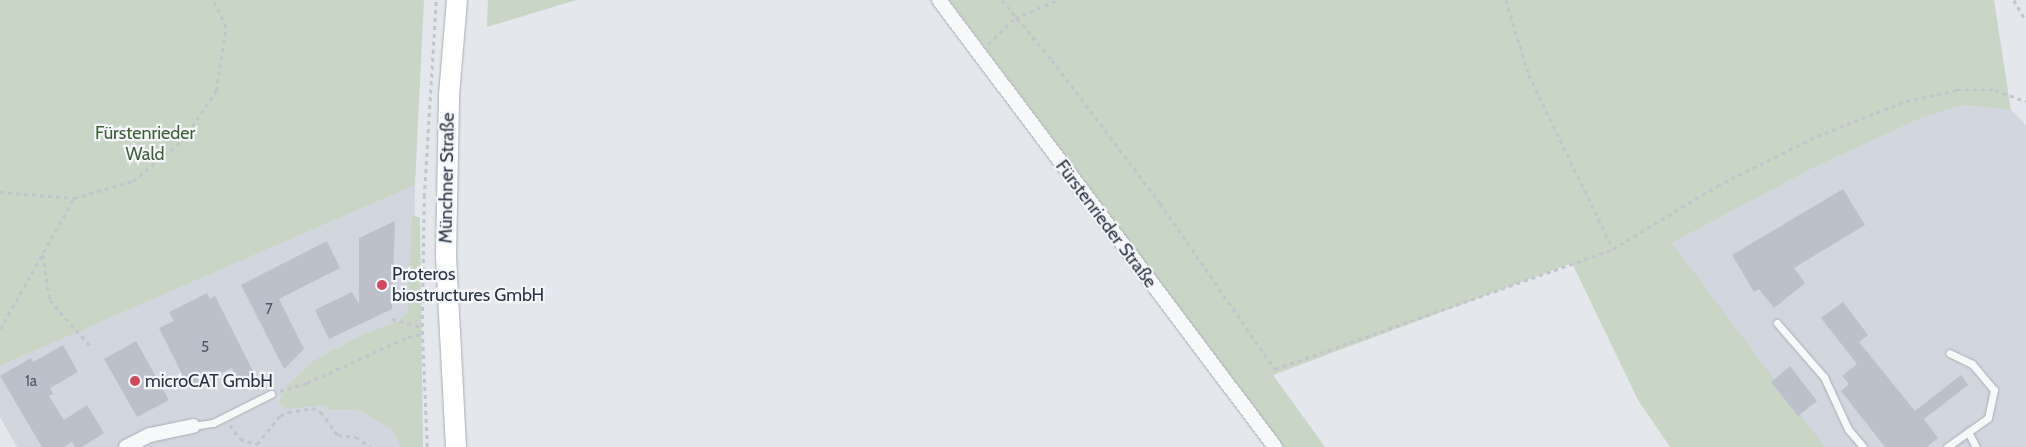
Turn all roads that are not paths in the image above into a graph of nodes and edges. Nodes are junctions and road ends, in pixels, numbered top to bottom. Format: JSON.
{"nodes":[{"id":1,"x":457,"y":0,"type":"edge"},
{"id":2,"x":939,"y":0,"type":"edge"},
{"id":3,"x":1777,"y":323,"type":"dead end"},
{"id":4,"x":1949,"y":353,"type":"dead end"},
{"id":5,"x":271,"y":394,"type":"road end"},
{"id":6,"x":193,"y":426,"type":"joint"},
{"id":7,"x":1968,"y":432,"type":"junction"},
{"id":8,"x":126,"y":447,"type":"edge"},
{"id":9,"x":456,"y":447,"type":"edge"},
{"id":10,"x":1275,"y":447,"type":"edge"},
{"id":11,"x":1863,"y":447,"type":"edge"},
{"id":12,"x":1947,"y":447,"type":"edge"},
{"id":13,"x":1976,"y":447,"type":"edge"}],
"edges":[{"from":1,"to":9,"type":"main road","name":"Münchner Straße"},
{"from":2,"to":10,"type":"street","name":"Fürstenrieder Straße"},
{"from":3,"to":11,"type":"lane"},
{"from":4,"to":7,"type":"lane"},
{"from":5,"to":6,"type":"lane"},
{"from":6,"to":8,"type":"street"},
{"from":7,"to":12,"type":"lane"},
{"from":7,"to":13,"type":"lane"}]}
